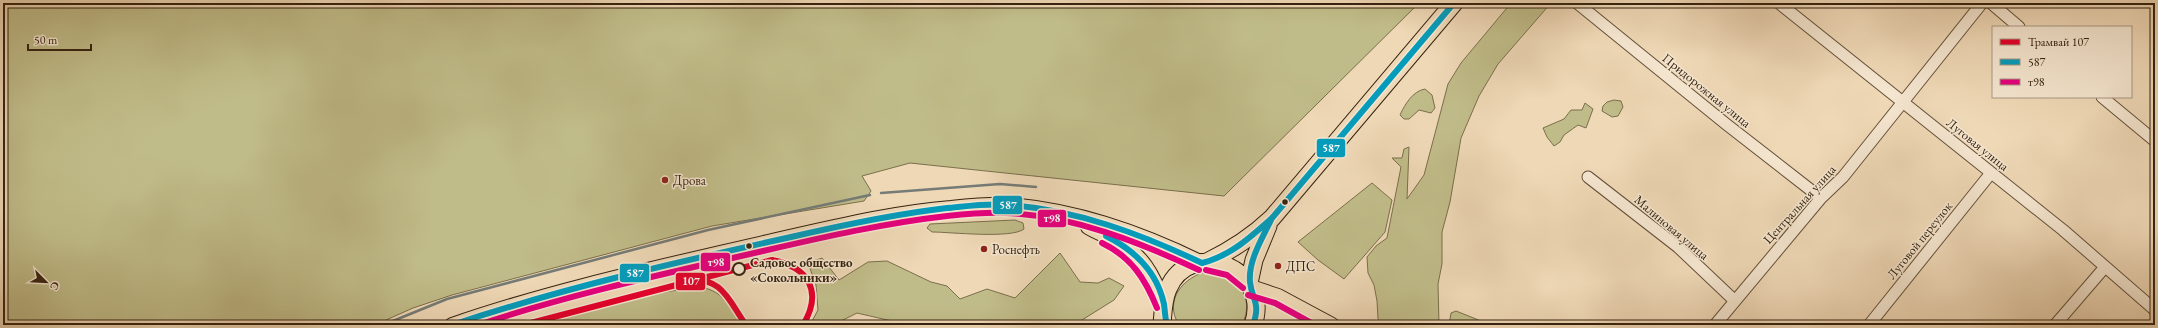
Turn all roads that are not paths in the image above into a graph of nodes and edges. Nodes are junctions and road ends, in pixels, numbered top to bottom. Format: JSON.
{"nodes":[{"id":1,"x":1454,"y":3,"type":"edge"},
{"id":2,"x":1576,"y":3,"type":"edge"},
{"id":3,"x":1982,"y":3,"type":"edge"},
{"id":4,"x":1991,"y":3,"type":"edge"},
{"id":5,"x":1780,"y":4,"type":"edge"},
{"id":6,"x":2018,"y":26,"type":"edge"},
{"id":7,"x":2103,"y":98,"type":"edge"},
{"id":8,"x":1903,"y":100,"type":"junction"},
{"id":9,"x":2155,"y":141,"type":"edge"},
{"id":10,"x":1991,"y":173,"type":"junction"},
{"id":11,"x":1588,"y":177,"type":"dead end"},
{"id":12,"x":1821,"y":198,"type":"junction"},
{"id":13,"x":1063,"y":213,"type":"junction"},
{"id":14,"x":1272,"y":218,"type":"junction"},
{"id":15,"x":1205,"y":262,"type":"junction"},
{"id":16,"x":2105,"y":267,"type":"junction"},
{"id":17,"x":1250,"y":285,"type":"junction"},
{"id":18,"x":1735,"y":300,"type":"junction"},
{"id":19,"x":2155,"y":310,"type":"edge"},
{"id":20,"x":1164,"y":317,"type":"edge"},
{"id":21,"x":452,"y":325,"type":"edge"},
{"id":22,"x":1253,"y":325,"type":"edge"},
{"id":23,"x":1332,"y":325,"type":"edge"},
{"id":24,"x":1715,"y":325,"type":"edge"},
{"id":25,"x":1869,"y":325,"type":"edge"},
{"id":26,"x":2055,"y":325,"type":"edge"}],
"edges":[{"from":1,"to":14,"type":"highway"},
{"from":2,"to":12,"type":"street","name":"Придорожная улица"},
{"from":3,"to":8,"type":"street","name":"Центральная улица"},
{"from":4,"to":6,"type":"street"},
{"from":5,"to":8,"type":"street","name":"Луговая улица"},
{"from":7,"to":9,"type":"street"},
{"from":8,"to":10,"type":"street","name":"Луговая улица"},
{"from":8,"to":12,"type":"street","name":"Центральная улица"},
{"from":10,"to":16,"type":"street","name":"Луговая улица"},
{"from":10,"to":25,"type":"street","name":"Луговой переулок"},
{"from":11,"to":18,"type":"street","name":"Малиновая улица"},
{"from":12,"to":18,"type":"street","name":"Центральная улица"},
{"from":13,"to":15,"type":"main road"},
{"from":13,"to":20,"type":"main road"},
{"from":13,"to":21,"type":"main road"},
{"from":14,"to":15,"type":"highway"},
{"from":14,"to":17,"type":"highway"},
{"from":15,"to":17,"type":"highway"},
{"from":15,"to":20,"type":"highway"},
{"from":16,"to":19,"type":"street","name":"Луговая улица"},
{"from":16,"to":26,"type":"street"},
{"from":17,"to":22,"type":"highway"},
{"from":17,"to":23,"type":"main road"},
{"from":18,"to":24,"type":"street","name":"Центральная улица"}]}
